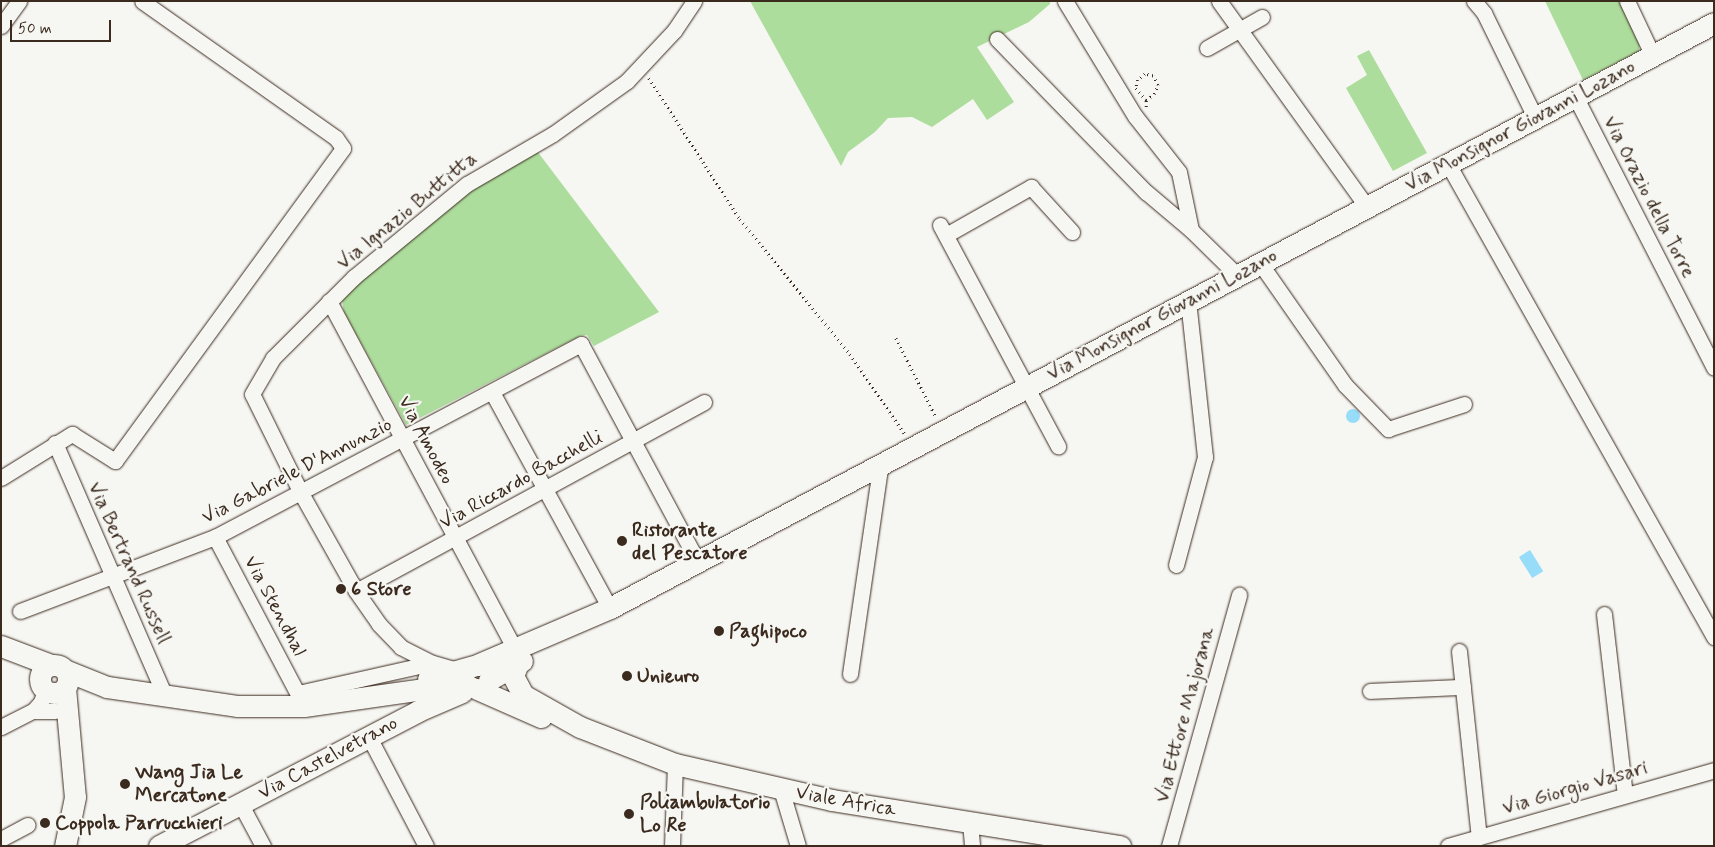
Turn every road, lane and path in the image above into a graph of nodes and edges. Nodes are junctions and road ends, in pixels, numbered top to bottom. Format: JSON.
{"nodes":[{"id":1,"x":19,"y":1,"type":"edge"},
{"id":2,"x":142,"y":1,"type":"edge"},
{"id":3,"x":694,"y":1,"type":"edge"},
{"id":4,"x":1065,"y":1,"type":"edge"},
{"id":5,"x":1218,"y":1,"type":"edge"},
{"id":6,"x":1474,"y":1,"type":"edge"},
{"id":7,"x":1627,"y":1,"type":"edge"},
{"id":8,"x":1262,"y":17,"type":"dead end"},
{"id":9,"x":1714,"y":23,"type":"edge"},
{"id":10,"x":1,"y":26,"type":"edge"},
{"id":11,"x":1241,"y":29,"type":"junction"},
{"id":12,"x":997,"y":39,"type":"dead end"},
{"id":13,"x":1207,"y":48,"type":"dead end"},
{"id":14,"x":1653,"y":56,"type":"junction"},
{"id":15,"x":642,"y":67,"type":"junction"},
{"id":16,"x":1576,"y":98,"type":"junction"},
{"id":17,"x":1146,"y":100,"type":"junction"},
{"id":18,"x":1145,"y":112,"type":"dead end"},
{"id":19,"x":1536,"y":119,"type":"junction"},
{"id":20,"x":1448,"y":164,"type":"junction"},
{"id":21,"x":1367,"y":207,"type":"junction"},
{"id":22,"x":1191,"y":230,"type":"junction"},
{"id":23,"x":1072,"y":232,"type":"dead end"},
{"id":24,"x":1260,"y":263,"type":"junction"},
{"id":25,"x":1237,"y":276,"type":"junction"},
{"id":26,"x":329,"y":301,"type":"junction"},
{"id":27,"x":1188,"y":301,"type":"junction"},
{"id":28,"x":896,"y":338,"type":"dead end"},
{"id":29,"x":1714,"y":368,"type":"edge"},
{"id":30,"x":1026,"y":386,"type":"junction"},
{"id":31,"x":492,"y":392,"type":"junction"},
{"id":32,"x":704,"y":402,"type":"dead end"},
{"id":33,"x":1464,"y":404,"type":"dead end"},
{"id":34,"x":943,"y":430,"type":"junction"},
{"id":35,"x":403,"y":439,"type":"junction"},
{"id":36,"x":633,"y":441,"type":"junction"},
{"id":37,"x":55,"y":443,"type":"junction"},
{"id":38,"x":912,"y":446,"type":"junction"},
{"id":39,"x":1058,"y":446,"type":"dead end"},
{"id":40,"x":881,"y":462,"type":"junction"},
{"id":41,"x":1,"y":478,"type":"edge"},
{"id":42,"x":544,"y":490,"type":"junction"},
{"id":43,"x":301,"y":493,"type":"junction"},
{"id":44,"x":215,"y":537,"type":"junction"},
{"id":45,"x":454,"y":539,"type":"junction"},
{"id":46,"x":698,"y":562,"type":"junction"},
{"id":47,"x":1176,"y":565,"type":"dead end"},
{"id":48,"x":112,"y":576,"type":"junction"},
{"id":49,"x":356,"y":591,"type":"junction"},
{"id":50,"x":1239,"y":595,"type":"dead end"},
{"id":51,"x":610,"y":608,"type":"junction"},
{"id":52,"x":20,"y":611,"type":"dead end"},
{"id":53,"x":1604,"y":614,"type":"dead end"},
{"id":54,"x":1714,"y":637,"type":"edge"},
{"id":55,"x":1,"y":646,"type":"edge"},
{"id":56,"x":1460,"y":651,"type":"dead end"},
{"id":57,"x":1,"y":655,"type":"edge"},
{"id":58,"x":517,"y":656,"type":"junction"},
{"id":59,"x":432,"y":664,"type":"junction"},
{"id":60,"x":850,"y":674,"type":"dead end"},
{"id":61,"x":477,"y":677,"type":"junction"},
{"id":62,"x":54,"y":682,"type":"junction"},
{"id":63,"x":1463,"y":687,"type":"junction"},
{"id":64,"x":1370,"y":691,"type":"dead end"},
{"id":65,"x":166,"y":698,"type":"junction"},
{"id":66,"x":301,"y":699,"type":"junction"},
{"id":67,"x":55,"y":710,"type":"junction"},
{"id":68,"x":33,"y":711,"type":"junction"},
{"id":69,"x":557,"y":716,"type":"junction"},
{"id":70,"x":580,"y":727,"type":"junction"},
{"id":71,"x":1,"y":728,"type":"edge"},
{"id":72,"x":369,"y":737,"type":"junction"},
{"id":73,"x":70,"y":745,"type":"junction"},
{"id":74,"x":675,"y":764,"type":"junction"},
{"id":75,"x":1714,"y":770,"type":"edge"},
{"id":76,"x":780,"y":789,"type":"junction"},
{"id":77,"x":1625,"y":795,"type":"junction"},
{"id":78,"x":240,"y":803,"type":"junction"},
{"id":79,"x":970,"y":822,"type":"junction"},
{"id":80,"x":27,"y":825,"type":"dead end"},
{"id":81,"x":1479,"y":837,"type":"junction"},
{"id":82,"x":1,"y":839,"type":"edge"},
{"id":83,"x":1074,"y":842,"type":"edge"},
{"id":84,"x":66,"y":846,"type":"edge"},
{"id":85,"x":159,"y":846,"type":"edge"},
{"id":86,"x":264,"y":846,"type":"edge"},
{"id":87,"x":426,"y":846,"type":"edge"},
{"id":88,"x":672,"y":846,"type":"edge"},
{"id":89,"x":798,"y":846,"type":"edge"},
{"id":90,"x":972,"y":846,"type":"edge"},
{"id":91,"x":1120,"y":846,"type":"edge"},
{"id":92,"x":1169,"y":846,"type":"edge"},
{"id":93,"x":1448,"y":846,"type":"edge"}],
"edges":[{"from":1,"to":10,"type":"street"},
{"from":2,"to":37,"type":"street"},
{"from":3,"to":15,"type":"street","name":"Via Ignazio Buttitta"},
{"from":4,"to":22,"type":"street"},
{"from":5,"to":11,"type":"street"},
{"from":6,"to":19,"type":"street"},
{"from":7,"to":14,"type":"street"},
{"from":8,"to":11,"type":"street"},
{"from":9,"to":14,"type":"main road","name":"Via Monsignor Giovanni Lozano"},
{"from":11,"to":13,"type":"street"},
{"from":11,"to":21,"type":"street"},
{"from":12,"to":22,"type":"street"},
{"from":14,"to":16,"type":"main road","name":"Via Monsignor Giovanni Lozano"},
{"from":15,"to":26,"type":"street","name":"Via Ignazio Buttitta"},
{"from":15,"to":38,"type":"path"},
{"from":16,"to":19,"type":"main road","name":"Via Monsignor Giovanni Lozano"},
{"from":16,"to":29,"type":"street","name":"Via Orazio della Torre"},
{"from":17,"to":17,"type":"path"},
{"from":17,"to":18,"type":"path"},
{"from":19,"to":20,"type":"main road","name":"Via Monsignor Giovanni Lozano"},
{"from":20,"to":21,"type":"main road","name":"Via Monsignor Giovanni Lozano"},
{"from":20,"to":54,"type":"street"},
{"from":21,"to":24,"type":"main road","name":"Via Monsignor Giovanni Lozano"},
{"from":22,"to":25,"type":"street"},
{"from":23,"to":30,"type":"street"},
{"from":24,"to":25,"type":"main road","name":"Via Monsignor Giovanni Lozano"},
{"from":24,"to":33,"type":"street"},
{"from":25,"to":27,"type":"main road","name":"Via Monsignor Giovanni Lozano"},
{"from":26,"to":35,"type":"street","name":"Via Amodeo"},
{"from":26,"to":43,"type":"street","name":"Via Ignazio Buttitta"},
{"from":27,"to":30,"type":"main road","name":"Via Monsignor Giovanni Lozano"},
{"from":27,"to":47,"type":"street"},
{"from":28,"to":34,"type":"path"},
{"from":30,"to":34,"type":"main road","name":"Via Monsignor Giovanni Lozano"},
{"from":30,"to":39,"type":"street"},
{"from":31,"to":35,"type":"street","name":"Via Gabriele D'Annunzio"},
{"from":31,"to":36,"type":"street","name":"Via Gabriele D'Annunzio"},
{"from":31,"to":42,"type":"street"},
{"from":32,"to":36,"type":"street","name":"Via Riccardo Bacchelli"},
{"from":34,"to":38,"type":"main road","name":"Via Monsignor Giovanni Lozano"},
{"from":35,"to":43,"type":"street","name":"Via Gabriele D'Annunzio"},
{"from":35,"to":45,"type":"street","name":"Via Amodeo"},
{"from":36,"to":42,"type":"street","name":"Via Riccardo Bacchelli"},
{"from":36,"to":46,"type":"street"},
{"from":37,"to":41,"type":"street"},
{"from":37,"to":48,"type":"street","name":"Via Bertrand Russell"},
{"from":38,"to":40,"type":"main road","name":"Via Monsignor Giovanni Lozano"},
{"from":40,"to":46,"type":"main road","name":"Via Monsignor Giovanni Lozano"},
{"from":40,"to":60,"type":"street"},
{"from":42,"to":45,"type":"street","name":"Via Riccardo Bacchelli"},
{"from":42,"to":51,"type":"street"},
{"from":43,"to":44,"type":"street","name":"Via Gabriele D'Annunzio"},
{"from":43,"to":49,"type":"street"},
{"from":44,"to":48,"type":"street","name":"Via Gabriele D'Annunzio"},
{"from":44,"to":66,"type":"street","name":"Via Stendhal"},
{"from":45,"to":49,"type":"street","name":"Via Riccardo Bacchelli"},
{"from":45,"to":58,"type":"street","name":"Via Amodeo"},
{"from":46,"to":51,"type":"main road","name":"Via Monsignor Giovanni Lozano"},
{"from":48,"to":52,"type":"street","name":"Via Gabriele D'Annunzio"},
{"from":48,"to":65,"type":"street","name":"Via Bertrand Russell"},
{"from":49,"to":59,"type":"street"},
{"from":50,"to":92,"type":"street","name":"Via Ettore Majorana"},
{"from":51,"to":58,"type":"main road","name":"Via Monsignor Giovanni Lozano"},
{"from":53,"to":77,"type":"street"},
{"from":55,"to":62,"type":"main road"},
{"from":56,"to":63,"type":"street"},
{"from":57,"to":62,"type":"main road"},
{"from":58,"to":61,"type":"main road","name":"Via Monsignor Giovanni Lozano"},
{"from":58,"to":69,"type":"main road"},
{"from":59,"to":61,"type":"street"},
{"from":59,"to":66,"type":"street"},
{"from":61,"to":66,"type":"main road"},
{"from":61,"to":69,"type":"main road"},
{"from":61,"to":70,"type":"main road"},
{"from":61,"to":72,"type":"main road","name":"Via Castelvetrano"},
{"from":62,"to":65,"type":"main road"},
{"from":62,"to":67,"type":"main road"},
{"from":62,"to":68,"type":"street"},
{"from":62,"to":73,"type":"main road"},
{"from":63,"to":64,"type":"street"},
{"from":63,"to":81,"type":"street"},
{"from":65,"to":66,"type":"main road"},
{"from":67,"to":68,"type":"street"},
{"from":67,"to":73,"type":"main road"},
{"from":68,"to":71,"type":"street"},
{"from":69,"to":70,"type":"main road"},
{"from":70,"to":74,"type":"main road","name":"Viale Africa"},
{"from":72,"to":78,"type":"main road","name":"Via Castelvetrano"},
{"from":72,"to":87,"type":"street"},
{"from":73,"to":84,"type":"main road"},
{"from":74,"to":76,"type":"main road","name":"Viale Africa"},
{"from":74,"to":88,"type":"street"},
{"from":75,"to":77,"type":"street","name":"Via Giorgio Vasari"},
{"from":76,"to":79,"type":"main road","name":"Viale Africa"},
{"from":76,"to":89,"type":"street"},
{"from":77,"to":81,"type":"street","name":"Via Giorgio Vasari"},
{"from":78,"to":85,"type":"main road","name":"Via Castelvetrano"},
{"from":78,"to":86,"type":"street"},
{"from":79,"to":83,"type":"main road","name":"Viale Africa"},
{"from":79,"to":90,"type":"street"},
{"from":80,"to":82,"type":"street"},
{"from":81,"to":93,"type":"street","name":"Via Giorgio Vasari"},
{"from":83,"to":91,"type":"main road","name":"Viale Africa"}]}
